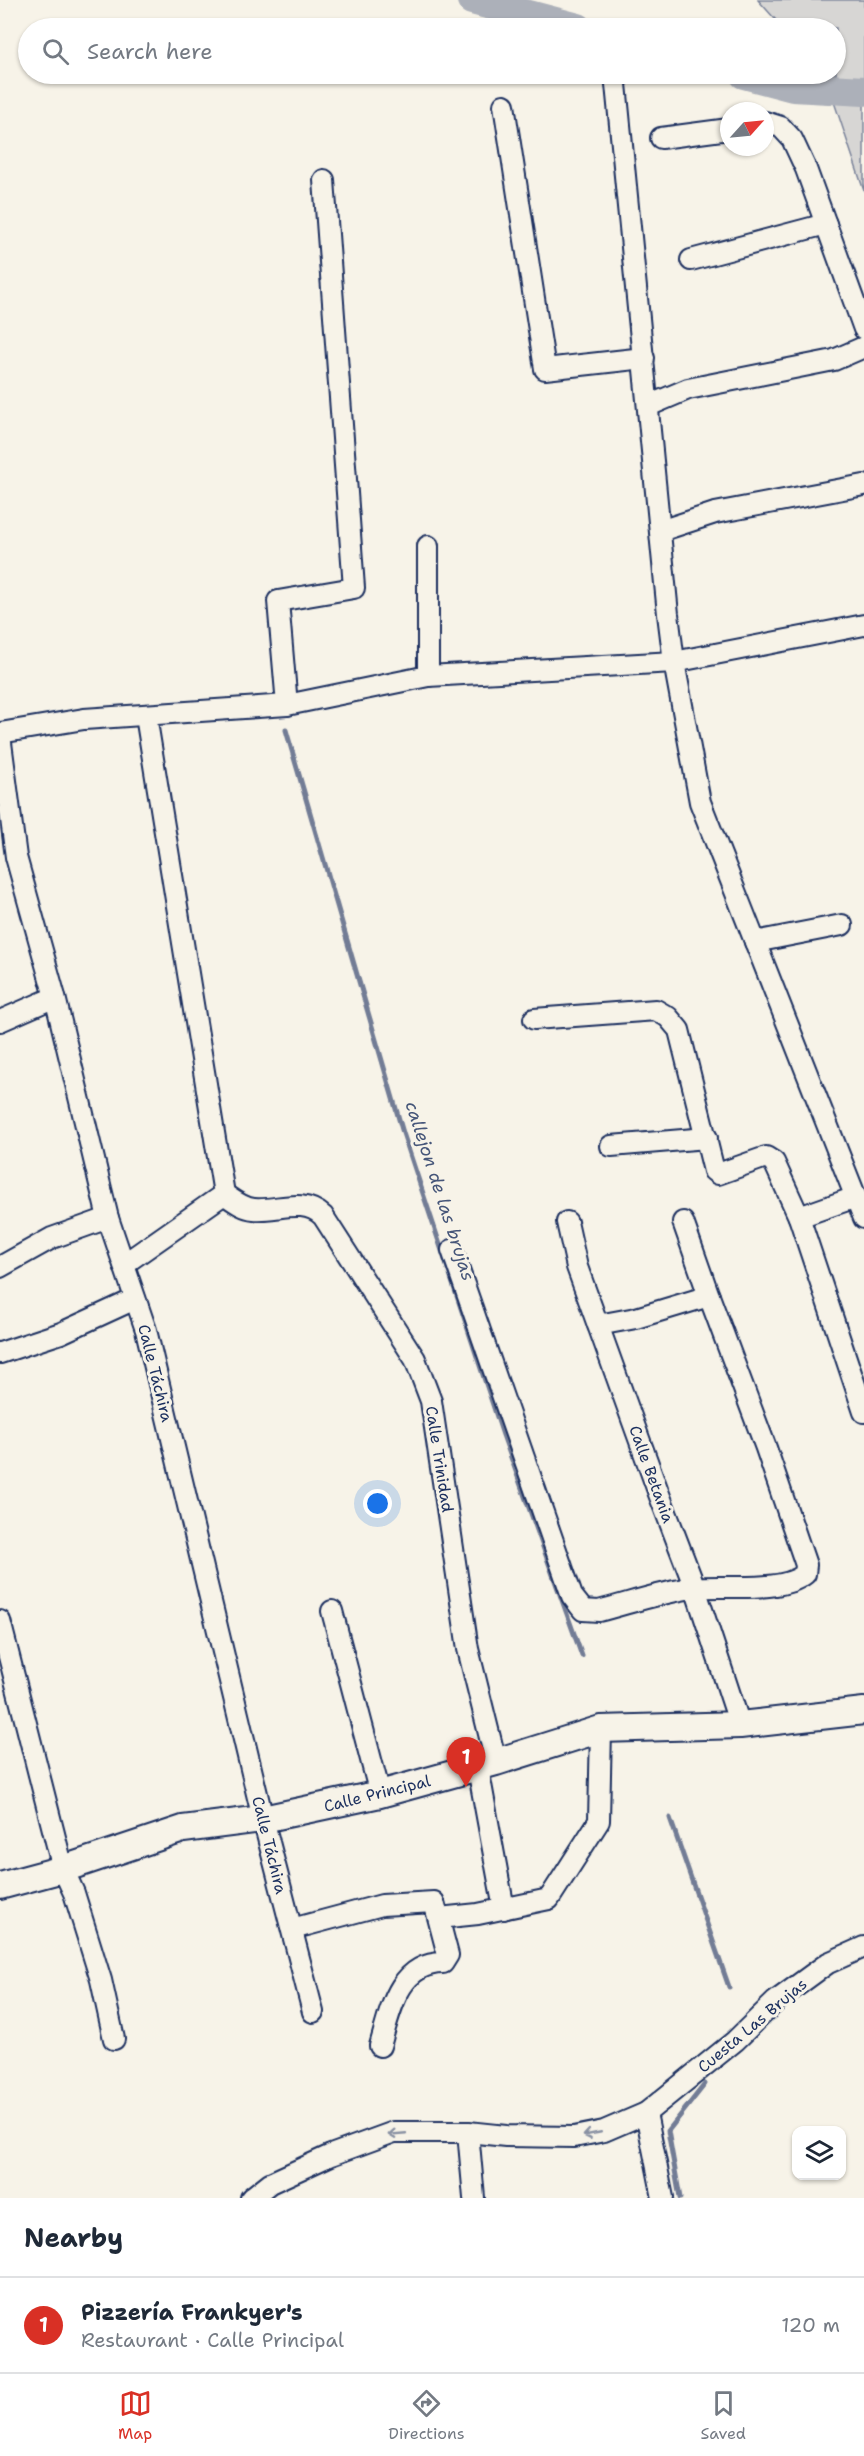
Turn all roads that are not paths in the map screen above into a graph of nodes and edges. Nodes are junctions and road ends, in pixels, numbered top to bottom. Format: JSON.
{"nodes":[{"id":1,"x":616,"y":84,"type":"edge"},
{"id":2,"x":504,"y":105,"type":"dead end"},
{"id":3,"x":774,"y":125,"type":"edge"},
{"id":4,"x":720,"y":130,"type":"edge"},
{"id":5,"x":661,"y":138,"type":"dead end"},
{"id":6,"x":324,"y":180,"type":"dead end"},
{"id":7,"x":826,"y":224,"type":"junction"},
{"id":8,"x":692,"y":260,"type":"dead end"},
{"id":9,"x":864,"y":329,"type":"edge"},
{"id":10,"x":864,"y":347,"type":"edge"},
{"id":11,"x":644,"y":358,"type":"junction"},
{"id":12,"x":648,"y":406,"type":"junction"},
{"id":13,"x":864,"y":485,"type":"edge"},
{"id":14,"x":660,"y":531,"type":"junction"},
{"id":15,"x":428,"y":546,"type":"dead end"},
{"id":16,"x":864,"y":625,"type":"edge"},
{"id":17,"x":674,"y":662,"type":"junction"},
{"id":18,"x":429,"y":676,"type":"junction"},
{"id":19,"x":287,"y":705,"type":"junction"},
{"id":20,"x":146,"y":716,"type":"junction"},
{"id":21,"x":0,"y":734,"type":"edge"},
{"id":22,"x":842,"y":925,"type":"dead end"},
{"id":23,"x":754,"y":942,"type":"junction"},
{"id":24,"x":55,"y":997,"type":"junction"},
{"id":25,"x":534,"y":1019,"type":"dead end"},
{"id":26,"x":0,"y":1021,"type":"edge"},
{"id":27,"x":707,"y":1138,"type":"junction"},
{"id":28,"x":611,"y":1146,"type":"dead end"},
{"id":29,"x":224,"y":1194,"type":"junction"},
{"id":30,"x":856,"y":1197,"type":"junction"},
{"id":31,"x":799,"y":1217,"type":"junction"},
{"id":32,"x":108,"y":1218,"type":"junction"},
{"id":33,"x":864,"y":1218,"type":"edge"},
{"id":34,"x":567,"y":1222,"type":"dead end"},
{"id":35,"x":682,"y":1222,"type":"dead end"},
{"id":36,"x":452,"y":1250,"type":"dead end"},
{"id":37,"x":124,"y":1264,"type":"junction"},
{"id":38,"x":0,"y":1267,"type":"edge"},
{"id":39,"x":709,"y":1296,"type":"junction"},
{"id":40,"x":135,"y":1299,"type":"junction"},
{"id":41,"x":598,"y":1324,"type":"junction"},
{"id":42,"x":0,"y":1353,"type":"edge"},
{"id":43,"x":864,"y":1412,"type":"edge"},
{"id":44,"x":695,"y":1588,"type":"junction"},
{"id":45,"x":332,"y":1611,"type":"dead end"},
{"id":46,"x":0,"y":1621,"type":"edge"},
{"id":47,"x":9,"y":1695,"type":"edge"},
{"id":48,"x":864,"y":1711,"type":"edge"},
{"id":49,"x":740,"y":1725,"type":"junction"},
{"id":50,"x":601,"y":1729,"type":"junction"},
{"id":51,"x":487,"y":1765,"type":"junction"},
{"id":52,"x":380,"y":1794,"type":"junction"},
{"id":53,"x":263,"y":1820,"type":"junction"},
{"id":54,"x":63,"y":1869,"type":"junction"},
{"id":55,"x":0,"y":1886,"type":"edge"},
{"id":56,"x":504,"y":1909,"type":"junction"},
{"id":57,"x":439,"y":1918,"type":"junction"},
{"id":58,"x":292,"y":1929,"type":"junction"},
{"id":59,"x":864,"y":1947,"type":"edge"},
{"id":60,"x":313,"y":2012,"type":"dead end"},
{"id":61,"x":114,"y":2039,"type":"dead end"},
{"id":62,"x":380,"y":2046,"type":"dead end"},
{"id":63,"x":646,"y":2113,"type":"junction"},
{"id":64,"x":468,"y":2132,"type":"junction"},
{"id":65,"x":272,"y":2191,"type":"edge"},
{"id":66,"x":251,"y":2198,"type":"edge"},
{"id":67,"x":474,"y":2198,"type":"edge"},
{"id":68,"x":663,"y":2198,"type":"edge"}],
"edges":[{"from":1,"to":11,"type":"street"},
{"from":2,"to":11,"type":"street"},
{"from":3,"to":7,"type":"street"},
{"from":4,"to":5,"type":"street"},
{"from":6,"to":19,"type":"street"},
{"from":7,"to":8,"type":"street"},
{"from":7,"to":9,"type":"street"},
{"from":10,"to":12,"type":"street"},
{"from":11,"to":12,"type":"street"},
{"from":12,"to":14,"type":"street"},
{"from":13,"to":14,"type":"street"},
{"from":14,"to":17,"type":"street"},
{"from":15,"to":18,"type":"street"},
{"from":16,"to":17,"type":"street"},
{"from":17,"to":18,"type":"street"},
{"from":17,"to":23,"type":"street"},
{"from":18,"to":19,"type":"street"},
{"from":19,"to":20,"type":"street"},
{"from":20,"to":21,"type":"street"},
{"from":20,"to":29,"type":"street"},
{"from":21,"to":24,"type":"street","name":"Calle Táchira"},
{"from":22,"to":23,"type":"street"},
{"from":23,"to":30,"type":"street"},
{"from":24,"to":26,"type":"street"},
{"from":24,"to":32,"type":"street","name":"Calle Táchira"},
{"from":25,"to":27,"type":"street"},
{"from":27,"to":28,"type":"street"},
{"from":27,"to":31,"type":"street"},
{"from":29,"to":37,"type":"street"},
{"from":29,"to":51,"type":"street","name":"Calle Trinidad"},
{"from":30,"to":31,"type":"street"},
{"from":30,"to":33,"type":"street"},
{"from":31,"to":43,"type":"street"},
{"from":32,"to":37,"type":"street","name":"Calle Táchira"},
{"from":32,"to":38,"type":"street"},
{"from":34,"to":41,"type":"street","name":"Calle Betania"},
{"from":35,"to":39,"type":"street"},
{"from":36,"to":44,"type":"street"},
{"from":37,"to":40,"type":"street","name":"Calle Táchira"},
{"from":39,"to":41,"type":"street"},
{"from":39,"to":44,"type":"street"},
{"from":40,"to":42,"type":"street"},
{"from":40,"to":53,"type":"street","name":"Calle Táchira"},
{"from":41,"to":44,"type":"street","name":"Calle Betania"},
{"from":44,"to":49,"type":"street","name":"Calle Betania"},
{"from":45,"to":52,"type":"street"},
{"from":46,"to":47,"type":"street"},
{"from":47,"to":54,"type":"street"},
{"from":48,"to":49,"type":"street","name":"Calle Principal"},
{"from":49,"to":50,"type":"street","name":"Calle Principal"},
{"from":50,"to":51,"type":"street","name":"Calle Principal"},
{"from":50,"to":56,"type":"street"},
{"from":51,"to":52,"type":"street","name":"Calle Principal"},
{"from":51,"to":56,"type":"street"},
{"from":52,"to":53,"type":"street","name":"Calle Principal"},
{"from":53,"to":54,"type":"street","name":"Calle Principal"},
{"from":53,"to":58,"type":"street","name":"Calle Táchira"},
{"from":54,"to":55,"type":"street","name":"Calle Principal"},
{"from":54,"to":61,"type":"street"},
{"from":56,"to":57,"type":"street"},
{"from":57,"to":58,"type":"street"},
{"from":57,"to":62,"type":"street"},
{"from":58,"to":60,"type":"street","name":"Calle Táchira"},
{"from":59,"to":63,"type":"street","name":"Cuesta Las Brujas"},
{"from":63,"to":64,"type":"street","name":"Cuesta Las Brujas","one_way":true},
{"from":63,"to":68,"type":"street"},
{"from":64,"to":65,"type":"street","name":"Cuesta Las Brujas","one_way":true},
{"from":64,"to":67,"type":"street"},
{"from":65,"to":66,"type":"street","name":"Cuesta Las Brujas"}]}
